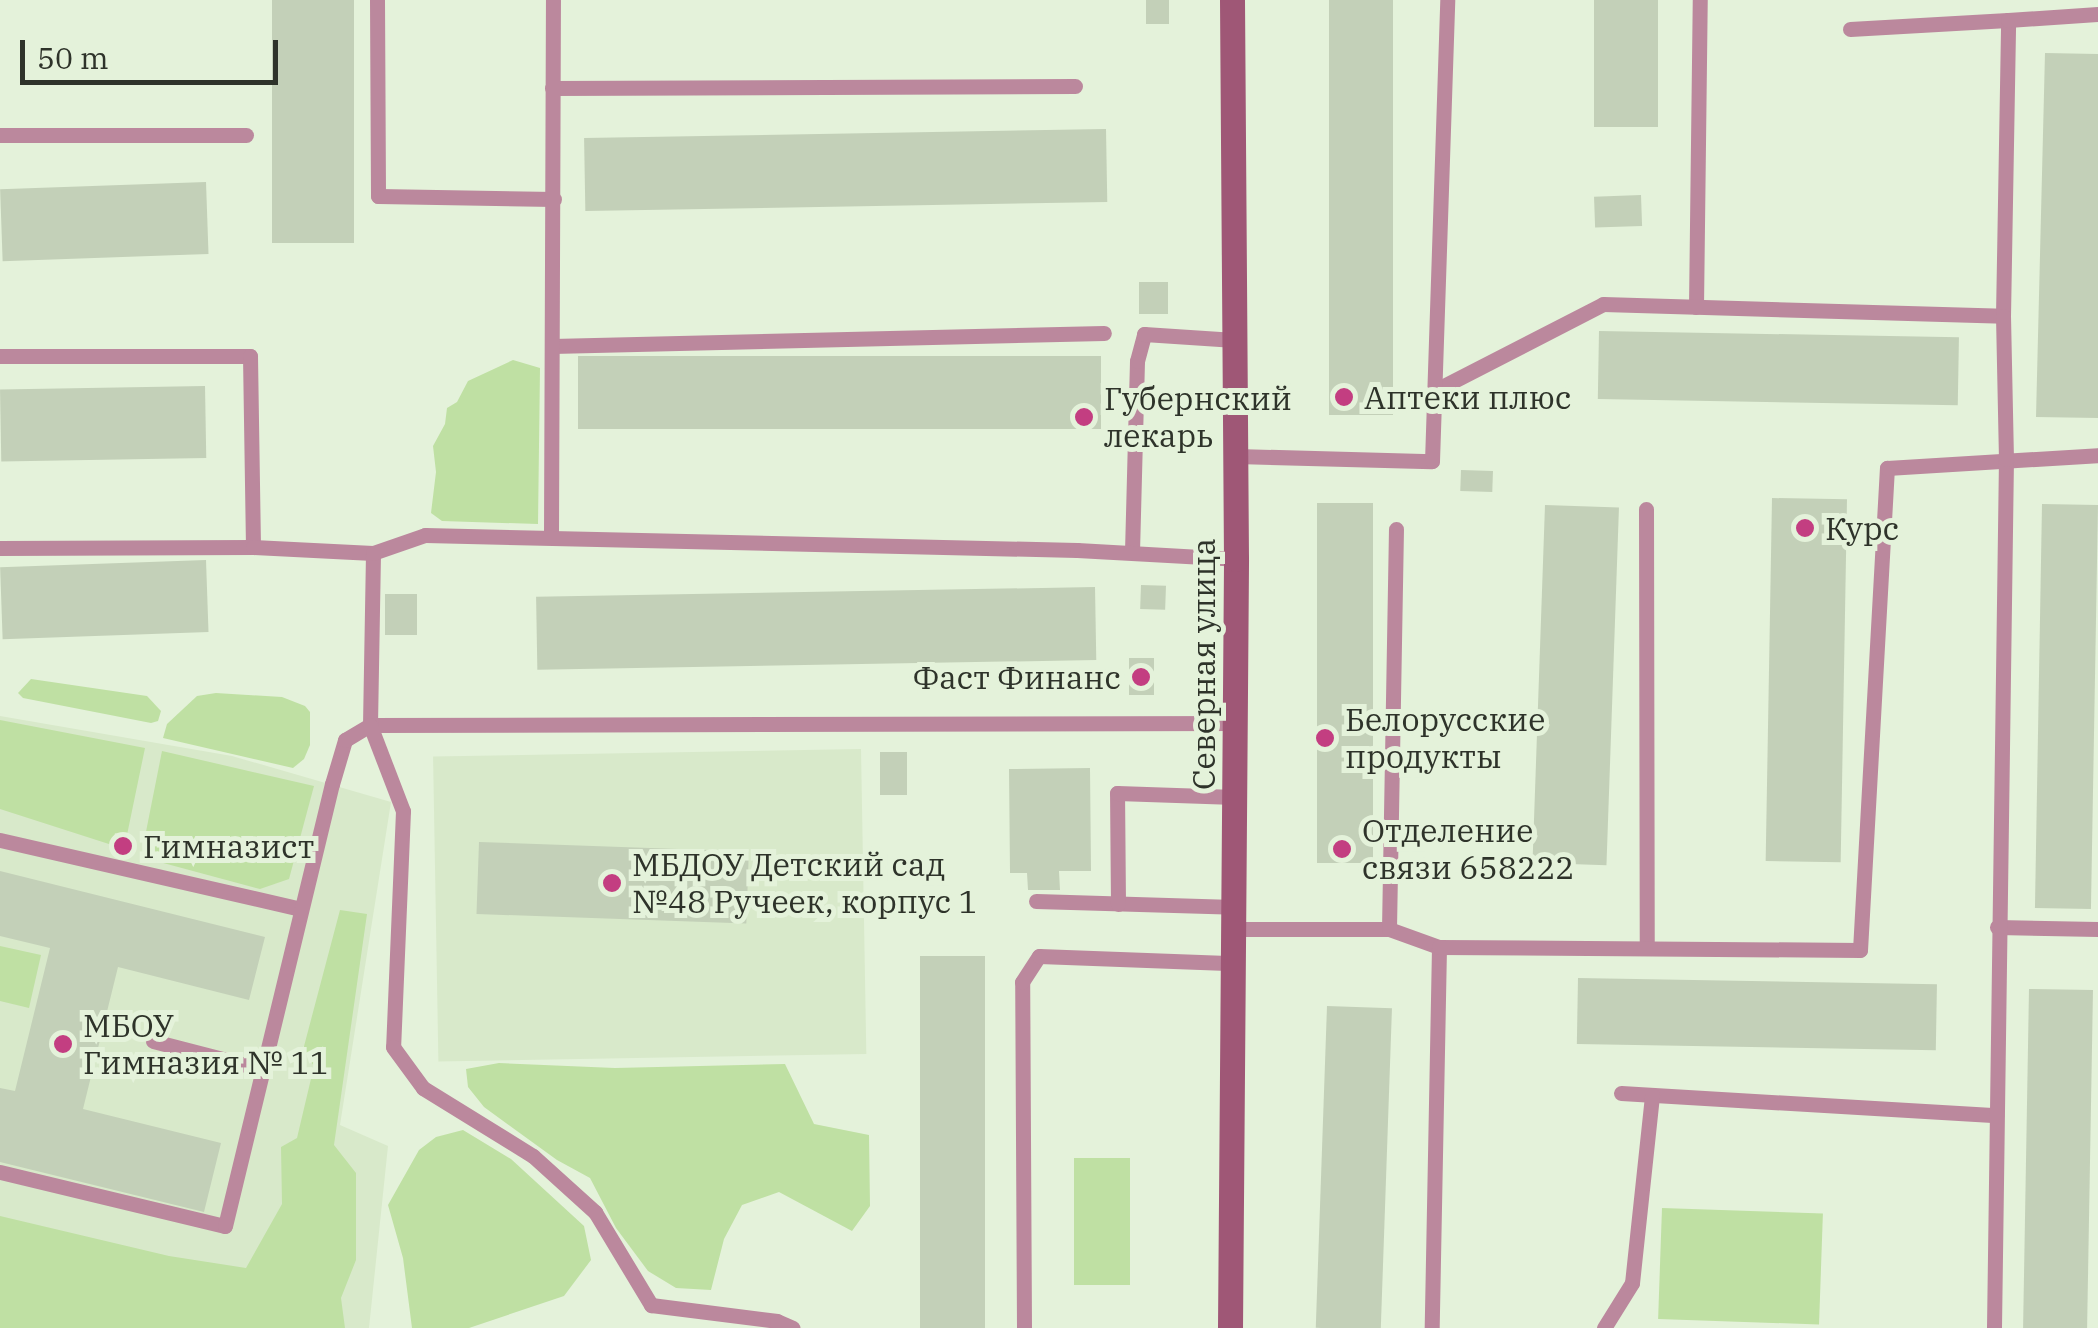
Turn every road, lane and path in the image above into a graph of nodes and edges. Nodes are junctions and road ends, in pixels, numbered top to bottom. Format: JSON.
{"nodes":[{"id":1,"x":377,"y":0,"type":"edge"},
{"id":2,"x":553,"y":0,"type":"edge"},
{"id":3,"x":1232,"y":0,"type":"edge"},
{"id":4,"x":1447,"y":0,"type":"edge"},
{"id":5,"x":1700,"y":0,"type":"edge"},
{"id":6,"x":2098,"y":14,"type":"edge"},
{"id":7,"x":2008,"y":20,"type":"junction"},
{"id":8,"x":1850,"y":29,"type":"dead end"},
{"id":9,"x":1075,"y":86,"type":"dead end"},
{"id":10,"x":552,"y":88,"type":"junction"},
{"id":11,"x":0,"y":135,"type":"edge"},
{"id":12,"x":246,"y":135,"type":"dead end"},
{"id":13,"x":554,"y":200,"type":"junction"},
{"id":14,"x":1696,"y":306,"type":"junction"},
{"id":15,"x":2003,"y":316,"type":"junction"},
{"id":16,"x":1104,"y":333,"type":"dead end"},
{"id":17,"x":1236,"y":340,"type":"junction"},
{"id":18,"x":552,"y":346,"type":"junction"},
{"id":19,"x":0,"y":356,"type":"edge"},
{"id":20,"x":1434,"y":390,"type":"junction"},
{"id":21,"x":2098,"y":454,"type":"edge"},
{"id":22,"x":1236,"y":456,"type":"junction"},
{"id":23,"x":2006,"y":459,"type":"junction"},
{"id":24,"x":1646,"y":509,"type":"dead end"},
{"id":25,"x":1396,"y":529,"type":"dead end"},
{"id":26,"x":551,"y":536,"type":"junction"},
{"id":27,"x":253,"y":547,"type":"junction"},
{"id":28,"x":0,"y":548,"type":"edge"},
{"id":29,"x":1132,"y":552,"type":"junction"},
{"id":30,"x":373,"y":553,"type":"junction"},
{"id":31,"x":1236,"y":559,"type":"junction"},
{"id":32,"x":370,"y":724,"type":"junction"},
{"id":33,"x":1235,"y":724,"type":"junction"},
{"id":34,"x":1235,"y":797,"type":"junction"},
{"id":35,"x":0,"y":840,"type":"edge"},
{"id":36,"x":1036,"y":901,"type":"dead end"},
{"id":37,"x":1118,"y":904,"type":"junction"},
{"id":38,"x":298,"y":908,"type":"junction"},
{"id":39,"x":1234,"y":918,"type":"junction"},
{"id":40,"x":1997,"y":927,"type":"junction"},
{"id":41,"x":1389,"y":929,"type":"junction"},
{"id":42,"x":2098,"y":929,"type":"edge"},
{"id":43,"x":1647,"y":946,"type":"junction"},
{"id":44,"x":1438,"y":947,"type":"junction"},
{"id":45,"x":1234,"y":963,"type":"junction"},
{"id":46,"x":153,"y":1042,"type":"dead end"},
{"id":47,"x":261,"y":1069,"type":"junction"},
{"id":48,"x":1621,"y":1093,"type":"dead end"},
{"id":49,"x":1652,"y":1095,"type":"junction"},
{"id":50,"x":1996,"y":1116,"type":"junction"},
{"id":51,"x":0,"y":1172,"type":"edge"},
{"id":52,"x":793,"y":1328,"type":"edge"},
{"id":53,"x":1024,"y":1328,"type":"edge"},
{"id":54,"x":1230,"y":1328,"type":"edge"},
{"id":55,"x":1432,"y":1328,"type":"edge"},
{"id":56,"x":1604,"y":1328,"type":"edge"},
{"id":57,"x":1994,"y":1328,"type":"edge"}],
"edges":[{"from":1,"to":13,"type":"lane"},
{"from":2,"to":10,"type":"lane"},
{"from":3,"to":17,"type":"main road","name":"Северная улица"},
{"from":4,"to":20,"type":"lane"},
{"from":5,"to":14,"type":"lane"},
{"from":6,"to":7,"type":"lane"},
{"from":7,"to":8,"type":"lane"},
{"from":7,"to":15,"type":"lane"},
{"from":9,"to":10,"type":"lane"},
{"from":10,"to":13,"type":"lane"},
{"from":11,"to":12,"type":"lane"},
{"from":13,"to":18,"type":"lane"},
{"from":14,"to":15,"type":"lane"},
{"from":14,"to":20,"type":"lane"},
{"from":15,"to":23,"type":"lane"},
{"from":16,"to":18,"type":"lane"},
{"from":17,"to":22,"type":"main road","name":"Северная улица"},
{"from":17,"to":29,"type":"lane"},
{"from":18,"to":26,"type":"lane"},
{"from":19,"to":27,"type":"lane"},
{"from":20,"to":22,"type":"lane"},
{"from":21,"to":23,"type":"lane"},
{"from":22,"to":31,"type":"main road","name":"Северная улица"},
{"from":23,"to":40,"type":"lane"},
{"from":23,"to":43,"type":"lane"},
{"from":24,"to":43,"type":"lane"},
{"from":25,"to":41,"type":"lane"},
{"from":26,"to":29,"type":"lane"},
{"from":26,"to":30,"type":"lane"},
{"from":27,"to":28,"type":"lane"},
{"from":27,"to":30,"type":"lane"},
{"from":29,"to":31,"type":"lane"},
{"from":30,"to":32,"type":"lane"},
{"from":31,"to":33,"type":"main road","name":"Северная улица"},
{"from":32,"to":33,"type":"lane"},
{"from":32,"to":38,"type":"lane"},
{"from":32,"to":52,"type":"lane"},
{"from":33,"to":34,"type":"main road","name":"Северная улица"},
{"from":34,"to":37,"type":"lane"},
{"from":34,"to":39,"type":"main road","name":"Северная улица"},
{"from":35,"to":38,"type":"lane"},
{"from":36,"to":37,"type":"lane"},
{"from":37,"to":39,"type":"lane"},
{"from":38,"to":47,"type":"lane"},
{"from":39,"to":41,"type":"lane"},
{"from":39,"to":45,"type":"main road","name":"Северная улица"},
{"from":40,"to":42,"type":"lane"},
{"from":40,"to":50,"type":"lane"},
{"from":41,"to":44,"type":"lane"},
{"from":43,"to":44,"type":"lane"},
{"from":44,"to":55,"type":"lane"},
{"from":45,"to":53,"type":"lane"},
{"from":45,"to":54,"type":"main road","name":"Северная улица"},
{"from":46,"to":47,"type":"lane"},
{"from":47,"to":51,"type":"lane"},
{"from":48,"to":49,"type":"lane"},
{"from":49,"to":50,"type":"lane"},
{"from":49,"to":56,"type":"lane"},
{"from":50,"to":57,"type":"lane"}]}
